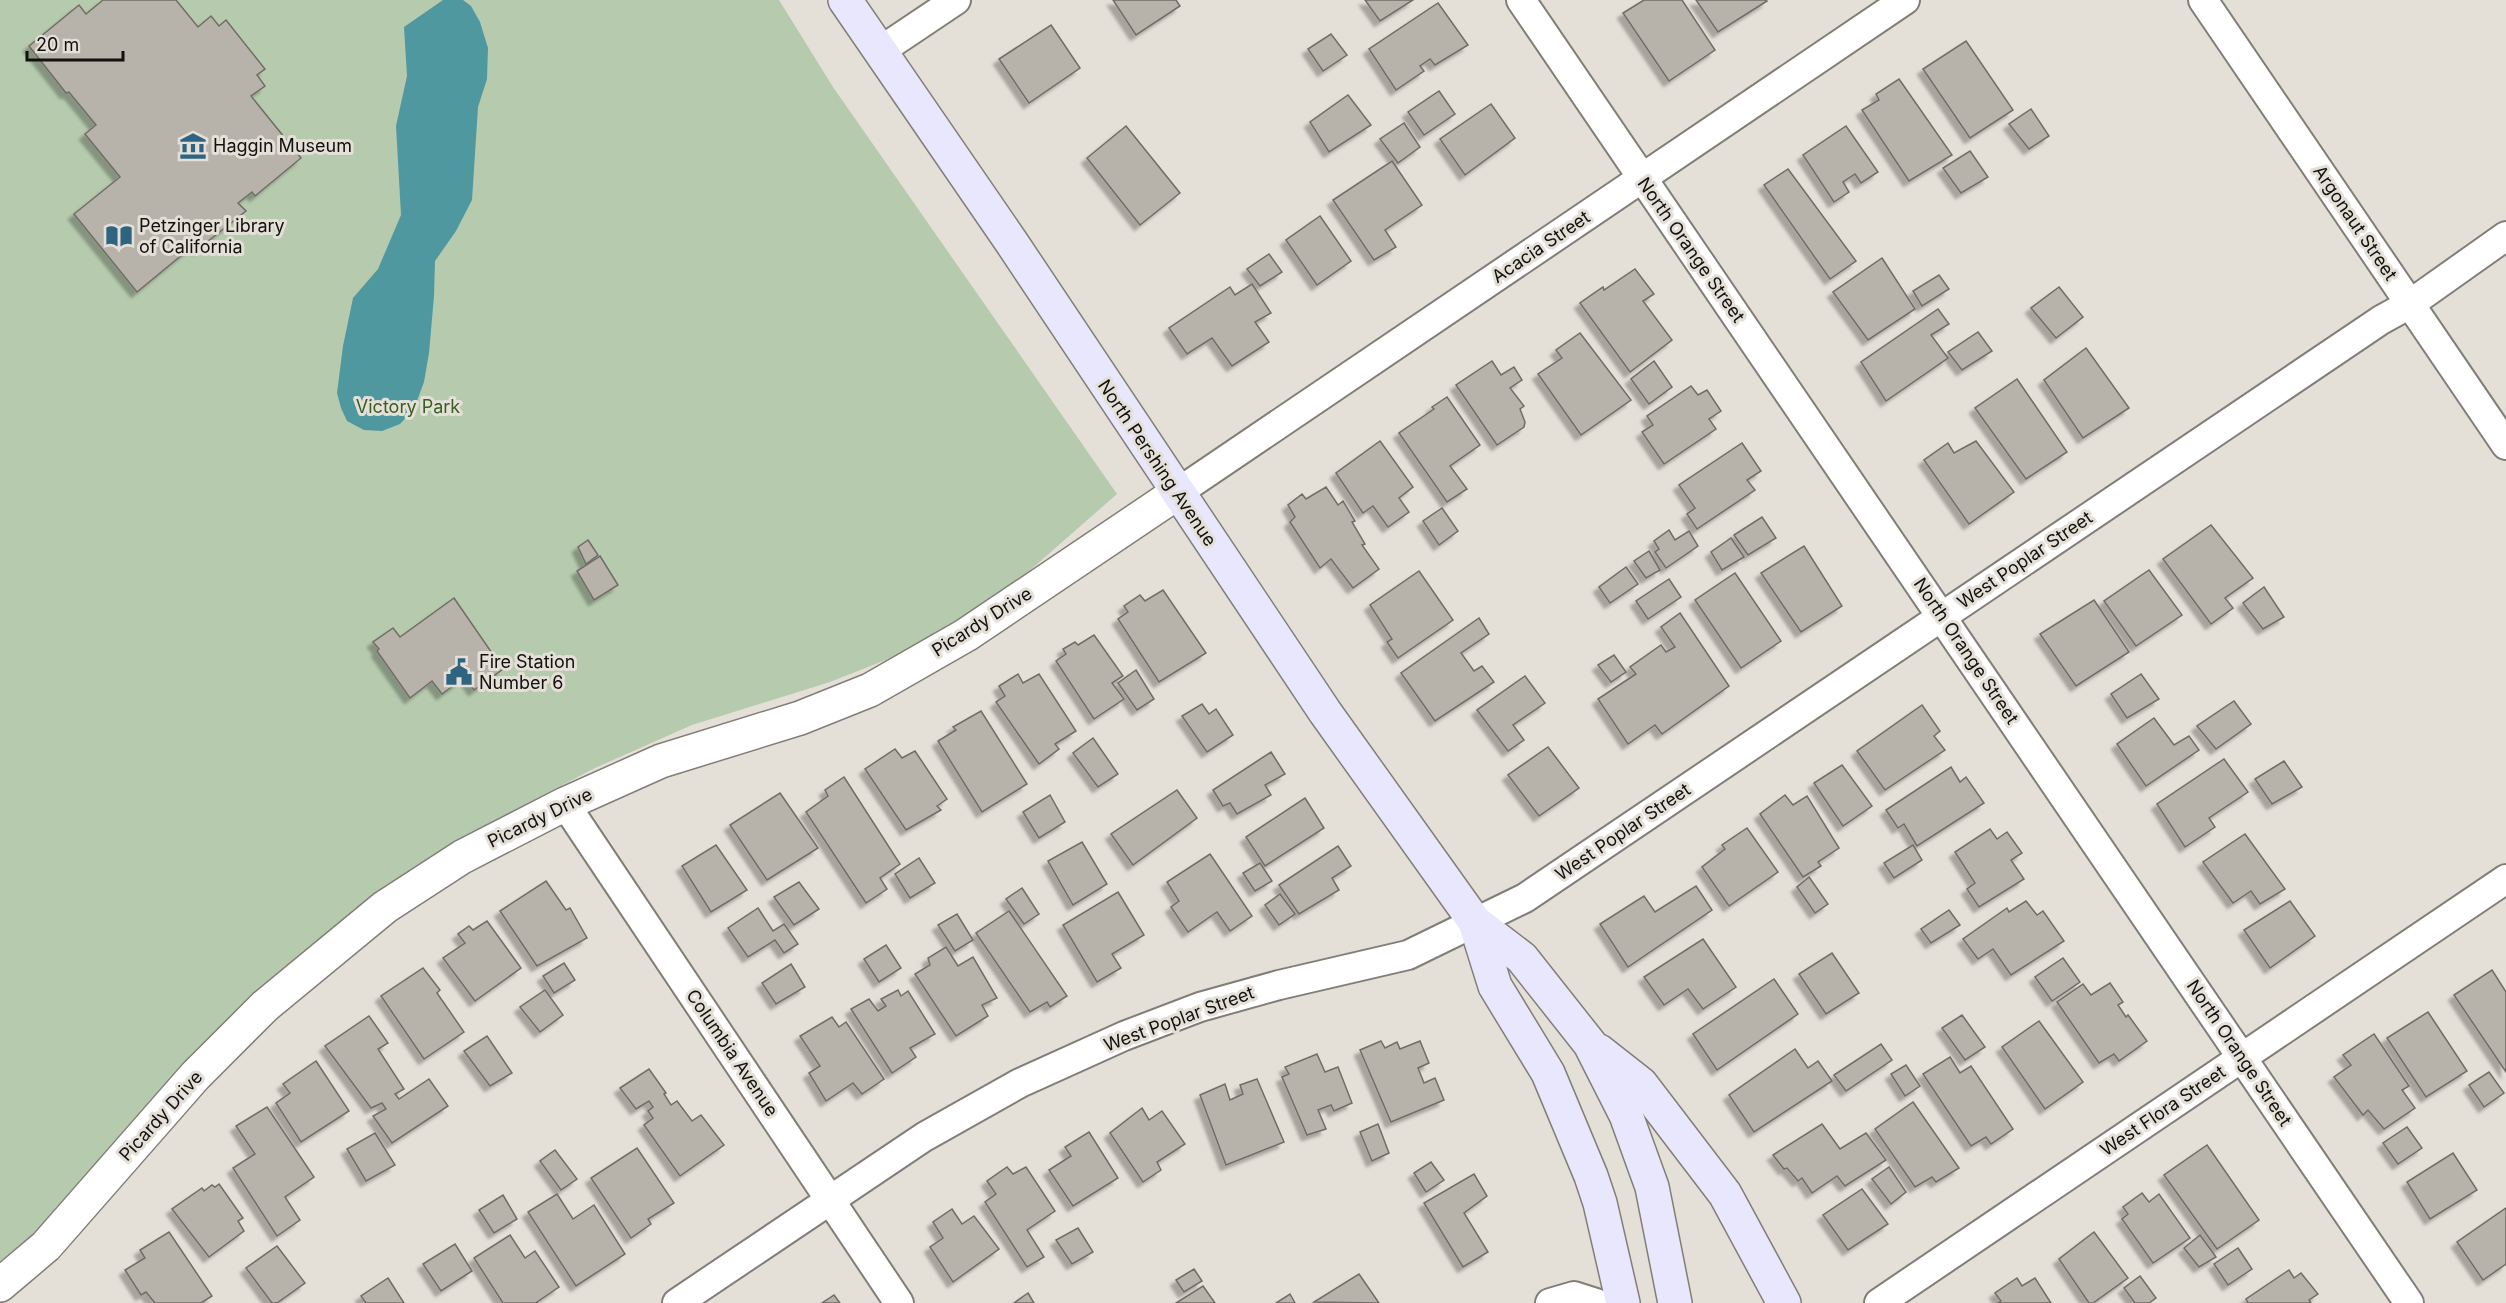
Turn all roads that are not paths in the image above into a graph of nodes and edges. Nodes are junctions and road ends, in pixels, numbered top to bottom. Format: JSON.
{"nodes":[{"id":1,"x":845,"y":0,"type":"edge"},
{"id":2,"x":956,"y":0,"type":"edge"},
{"id":3,"x":1521,"y":0,"type":"edge"},
{"id":4,"x":1905,"y":0,"type":"edge"},
{"id":5,"x":2203,"y":0,"type":"edge"},
{"id":6,"x":880,"y":51,"type":"junction"},
{"id":7,"x":1642,"y":178,"type":"junction"},
{"id":8,"x":2506,"y":236,"type":"edge"},
{"id":9,"x":2410,"y":304,"type":"junction"},
{"id":10,"x":2506,"y":446,"type":"edge"},
{"id":11,"x":1177,"y":493,"type":"junction"},
{"id":12,"x":1943,"y":616,"type":"junction"},
{"id":13,"x":565,"y":804,"type":"junction"},
{"id":14,"x":2506,"y":879,"type":"edge"},
{"id":15,"x":1475,"y":922,"type":"junction"},
{"id":16,"x":1590,"y":1044,"type":"junction"},
{"id":17,"x":2242,"y":1057,"type":"junction"},
{"id":18,"x":829,"y":1198,"type":"junction"},
{"id":19,"x":0,"y":1285,"type":"edge"},
{"id":20,"x":677,"y":1303,"type":"edge"},
{"id":21,"x":899,"y":1303,"type":"edge"},
{"id":22,"x":1550,"y":1303,"type":"edge"},
{"id":23,"x":1596,"y":1303,"type":"edge"},
{"id":24,"x":1623,"y":1303,"type":"edge"},
{"id":25,"x":1675,"y":1303,"type":"edge"},
{"id":26,"x":1784,"y":1303,"type":"edge"},
{"id":27,"x":1880,"y":1303,"type":"edge"},
{"id":28,"x":2409,"y":1303,"type":"edge"}],
"edges":[{"from":1,"to":6,"type":"main road","name":"North Pershing Avenue"},
{"from":2,"to":6,"type":"street"},
{"from":3,"to":7,"type":"street","name":"North Orange Street"},
{"from":4,"to":7,"type":"street","name":"Acacia Street"},
{"from":5,"to":9,"type":"street","name":"Argonaut Street"},
{"from":6,"to":11,"type":"main road","name":"North Pershing Avenue"},
{"from":7,"to":11,"type":"street","name":"Acacia Street"},
{"from":7,"to":12,"type":"street","name":"North Orange Street"},
{"from":8,"to":9,"type":"street","name":"West Poplar Street"},
{"from":9,"to":10,"type":"street","name":"Argonaut Street"},
{"from":9,"to":12,"type":"street","name":"West Poplar Street"},
{"from":11,"to":13,"type":"street","name":"Picardy Drive"},
{"from":11,"to":15,"type":"main road","name":"North Pershing Avenue"},
{"from":12,"to":15,"type":"street","name":"West Poplar Street"},
{"from":12,"to":17,"type":"street","name":"North Orange Street"},
{"from":13,"to":18,"type":"street","name":"Columbia Avenue"},
{"from":13,"to":19,"type":"street","name":"Picardy Drive"},
{"from":14,"to":17,"type":"street","name":"West Flora Street"},
{"from":15,"to":16,"type":"main road","name":"North Pershing Avenue"},
{"from":15,"to":18,"type":"street","name":"West Poplar Street"},
{"from":15,"to":24,"type":"main road","name":"North Pershing Avenue"},
{"from":16,"to":25,"type":"main road","name":"North Pershing Avenue"},
{"from":16,"to":26,"type":"main road"},
{"from":17,"to":27,"type":"street","name":"West Flora Street"},
{"from":17,"to":28,"type":"street","name":"North Orange Street"},
{"from":18,"to":20,"type":"street","name":"West Poplar Street"},
{"from":18,"to":21,"type":"street","name":"Columbia Avenue"},
{"from":22,"to":23,"type":"street"}]}
